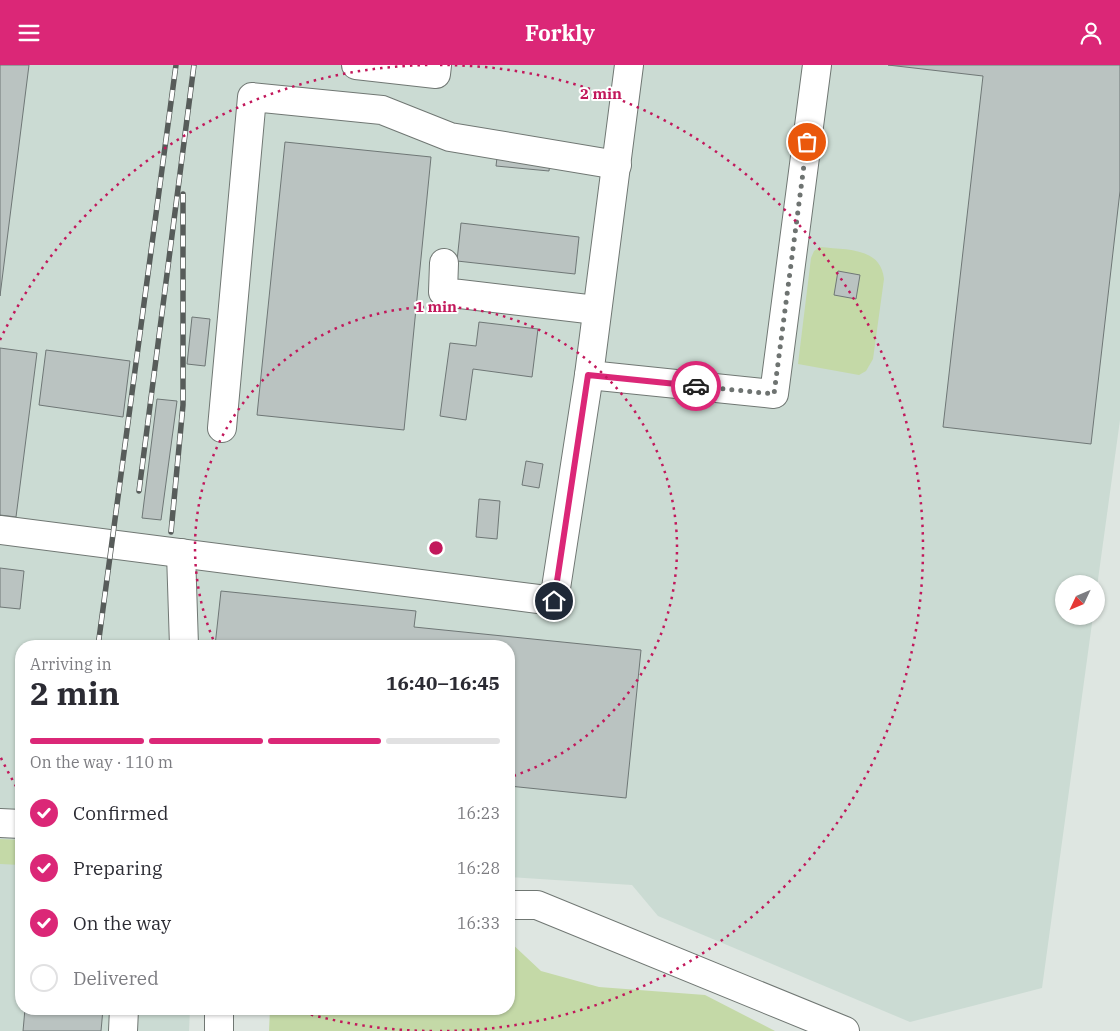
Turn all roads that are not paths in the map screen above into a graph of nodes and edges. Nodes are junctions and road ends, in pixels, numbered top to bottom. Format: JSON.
{"nodes":[{"id":1,"x":356,"y":65,"type":"edge"},
{"id":2,"x":437,"y":65,"type":"edge"},
{"id":3,"x":629,"y":65,"type":"edge"},
{"id":4,"x":817,"y":65,"type":"edge"},
{"id":5,"x":617,"y":165,"type":"junction"},
{"id":6,"x":444,"y":263,"type":"dead end"},
{"id":7,"x":596,"y":310,"type":"junction"},
{"id":8,"x":588,"y":375,"type":"junction"},
{"id":9,"x":222,"y":428,"type":"dead end"},
{"id":10,"x":0,"y":530,"type":"edge"},
{"id":11,"x":181,"y":553,"type":"junction"},
{"id":12,"x":184,"y":640,"type":"edge"},
{"id":13,"x":0,"y":823,"type":"edge"},
{"id":14,"x":15,"y":824,"type":"edge"},
{"id":15,"x":515,"y":905,"type":"edge"},
{"id":16,"x":124,"y":1015,"type":"edge"},
{"id":17,"x":219,"y":1015,"type":"edge"},
{"id":18,"x":123,"y":1031,"type":"edge"},
{"id":19,"x":219,"y":1031,"type":"edge"},
{"id":20,"x":845,"y":1031,"type":"edge"}],
"edges":[{"from":1,"to":2,"type":"street"},
{"from":3,"to":5,"type":"street"},
{"from":4,"to":8,"type":"street"},
{"from":5,"to":7,"type":"street"},
{"from":5,"to":9,"type":"street"},
{"from":6,"to":7,"type":"street"},
{"from":7,"to":8,"type":"street"},
{"from":8,"to":11,"type":"street"},
{"from":10,"to":11,"type":"street"},
{"from":11,"to":12,"type":"street"},
{"from":13,"to":14,"type":"street"},
{"from":15,"to":20,"type":"street"},
{"from":16,"to":18,"type":"street"},
{"from":17,"to":19,"type":"street"}]}
